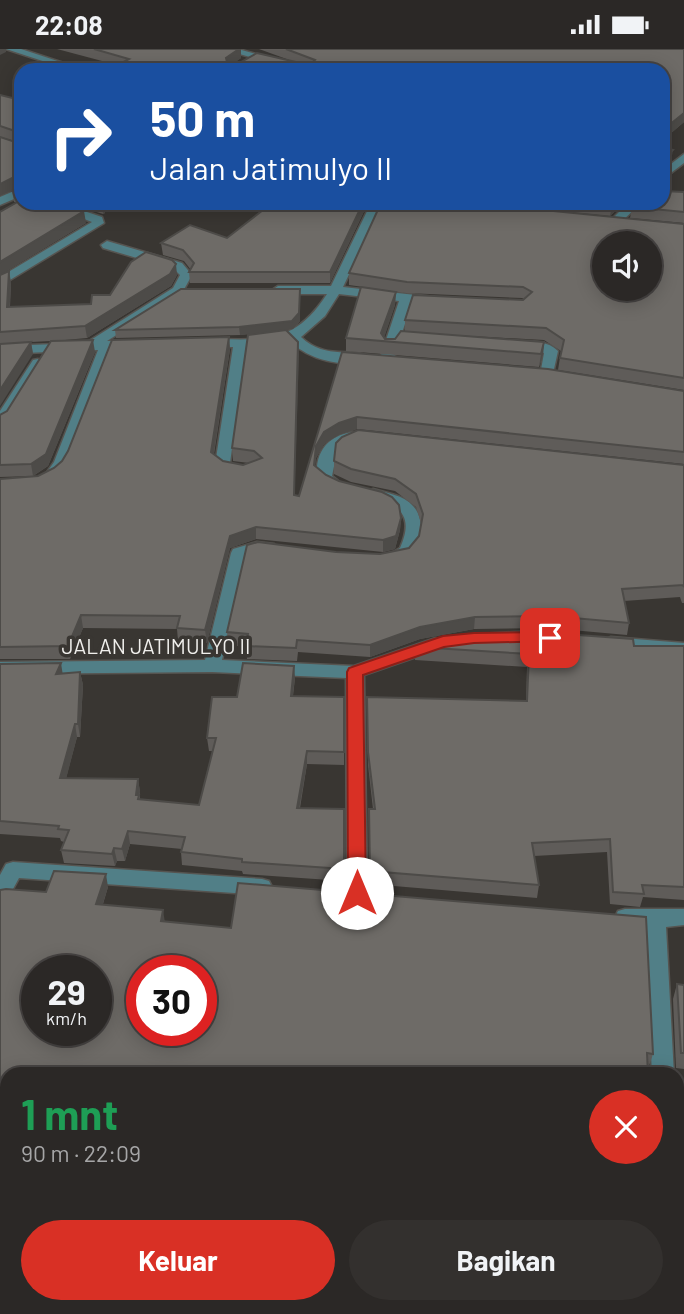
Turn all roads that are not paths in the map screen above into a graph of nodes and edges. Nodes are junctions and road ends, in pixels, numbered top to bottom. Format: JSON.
{"nodes":[{"id":1,"x":11,"y":49,"type":"edge"},
{"id":2,"x":227,"y":49,"type":"edge"},
{"id":3,"x":268,"y":49,"type":"edge"},
{"id":4,"x":255,"y":56,"type":"junction"},
{"id":5,"x":57,"y":63,"type":"edge"},
{"id":6,"x":244,"y":63,"type":"edge"},
{"id":7,"x":282,"y":63,"type":"edge"},
{"id":8,"x":684,"y":157,"type":"edge"},
{"id":9,"x":670,"y":170,"type":"edge"},
{"id":10,"x":69,"y":210,"type":"edge"},
{"id":11,"x":374,"y":210,"type":"edge"},
{"id":12,"x":630,"y":210,"type":"edge"},
{"id":13,"x":599,"y":222,"type":"edge"},
{"id":14,"x":107,"y":245,"type":"dead end"},
{"id":15,"x":0,"y":282,"type":"edge"},
{"id":16,"x":271,"y":290,"type":"edge"},
{"id":17,"x":337,"y":290,"type":"junction"},
{"id":18,"x":406,"y":300,"type":"junction"},
{"id":19,"x":444,"y":302,"type":"edge"},
{"id":20,"x":292,"y":336,"type":"junction"},
{"id":21,"x":240,"y":342,"type":"junction"},
{"id":22,"x":147,"y":344,"type":"edge"},
{"id":23,"x":187,"y":344,"type":"edge"},
{"id":24,"x":501,"y":344,"type":"edge"},
{"id":25,"x":107,"y":345,"type":"junction"},
{"id":26,"x":48,"y":346,"type":"junction"},
{"id":27,"x":90,"y":346,"type":"junction"},
{"id":28,"x":0,"y":350,"type":"edge"},
{"id":29,"x":546,"y":375,"type":"edge"},
{"id":30,"x":0,"y":422,"type":"edge"},
{"id":31,"x":370,"y":438,"type":"edge"},
{"id":32,"x":253,"y":470,"type":"edge"},
{"id":33,"x":33,"y":485,"type":"edge"},
{"id":34,"x":282,"y":550,"type":"edge"},
{"id":35,"x":375,"y":560,"type":"edge"},
{"id":36,"x":453,"y":641,"type":"edge"},
{"id":37,"x":590,"y":641,"type":"edge"},
{"id":38,"x":684,"y":649,"type":"edge"},
{"id":39,"x":212,"y":666,"type":"junction"},
{"id":40,"x":0,"y":668,"type":"edge"},
{"id":41,"x":355,"y":672,"type":"junction"},
{"id":42,"x":280,"y":888,"type":"edge"},
{"id":43,"x":331,"y":891,"type":"edge"},
{"id":44,"x":0,"y":894,"type":"edge"},
{"id":45,"x":601,"y":915,"type":"edge"},
{"id":46,"x":684,"y":917,"type":"edge"},
{"id":47,"x":655,"y":919,"type":"junction"},
{"id":48,"x":662,"y":1067,"type":"edge"}],
"edges":[{"from":1,"to":5,"type":"street"},
{"from":2,"to":4,"type":"street"},
{"from":3,"to":4,"type":"street"},
{"from":4,"to":6,"type":"street"},
{"from":4,"to":7,"type":"street"},
{"from":8,"to":9,"type":"street"},
{"from":10,"to":15,"type":"street"},
{"from":11,"to":17,"type":"street"},
{"from":12,"to":13,"type":"street"},
{"from":14,"to":27,"type":"street"},
{"from":16,"to":17,"type":"street"},
{"from":17,"to":18,"type":"street"},
{"from":17,"to":20,"type":"street"},
{"from":18,"to":19,"type":"street"},
{"from":18,"to":20,"type":"street"},
{"from":20,"to":21,"type":"street"},
{"from":21,"to":23,"type":"street"},
{"from":21,"to":32,"type":"street"},
{"from":22,"to":25,"type":"street"},
{"from":24,"to":29,"type":"street"},
{"from":25,"to":27,"type":"street"},
{"from":25,"to":33,"type":"street"},
{"from":26,"to":27,"type":"street"},
{"from":26,"to":28,"type":"street"},
{"from":26,"to":30,"type":"street"},
{"from":31,"to":35,"type":"street"},
{"from":34,"to":39,"type":"street"},
{"from":36,"to":41,"type":"street","name":"JALAN JATIMULYO II"},
{"from":37,"to":38,"type":"street"},
{"from":39,"to":40,"type":"street","name":"JALAN JATIMULYO II"},
{"from":39,"to":41,"type":"street","name":"JALAN JATIMULYO II"},
{"from":41,"to":43,"type":"street"},
{"from":42,"to":44,"type":"street"},
{"from":45,"to":47,"type":"street"},
{"from":46,"to":47,"type":"street"},
{"from":47,"to":48,"type":"street"}]}
